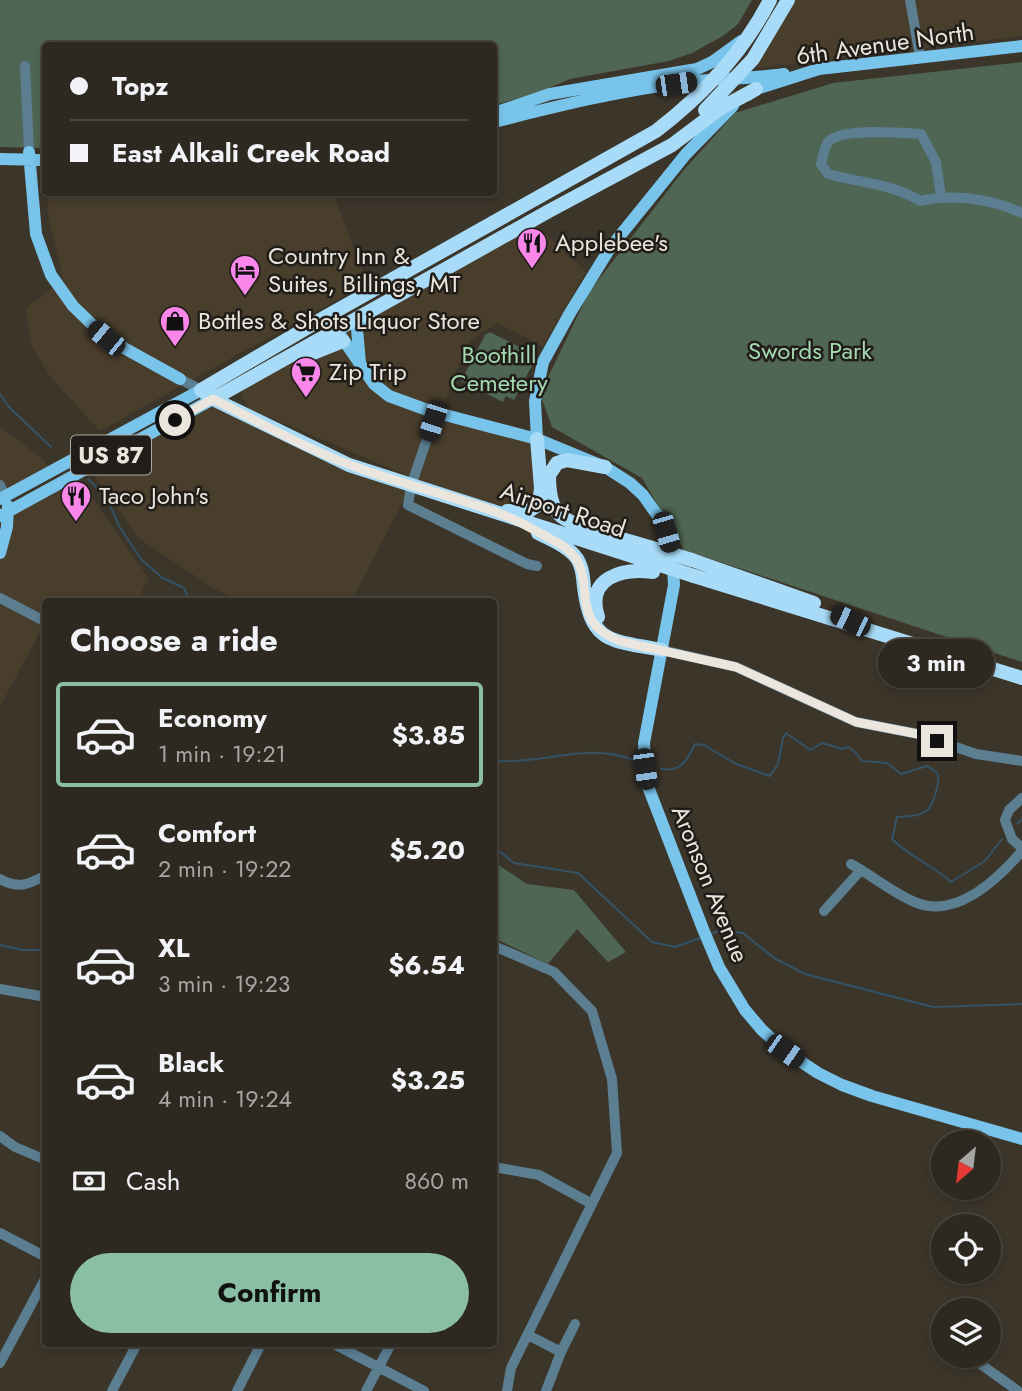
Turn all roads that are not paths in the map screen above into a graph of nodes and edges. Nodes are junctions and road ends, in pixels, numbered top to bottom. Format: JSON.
{"nodes":[{"id":1,"x":770,"y":0,"type":"edge"},
{"id":2,"x":788,"y":0,"type":"edge"},
{"id":3,"x":910,"y":0,"type":"edge"},
{"id":4,"x":752,"y":32,"type":"junction"},
{"id":5,"x":1022,"y":46,"type":"edge"},
{"id":6,"x":919,"y":57,"type":"junction"},
{"id":7,"x":25,"y":66,"type":"dead end"},
{"id":8,"x":819,"y":69,"type":"junction"},
{"id":9,"x":714,"y":80,"type":"junction"},
{"id":10,"x":736,"y":80,"type":"junction"},
{"id":11,"x":756,"y":89,"type":"junction"},
{"id":12,"x":497,"y":112,"type":"edge"},
{"id":13,"x":497,"y":121,"type":"edge"},
{"id":14,"x":0,"y":151,"type":"edge"},
{"id":15,"x":657,"y":153,"type":"junction"},
{"id":16,"x":42,"y":154,"type":"edge"},
{"id":17,"x":29,"y":156,"type":"junction"},
{"id":18,"x":0,"y":159,"type":"edge"},
{"id":19,"x":42,"y":159,"type":"edge"},
{"id":20,"x":941,"y":196,"type":"junction"},
{"id":21,"x":1022,"y":213,"type":"edge"},
{"id":22,"x":365,"y":313,"type":"junction"},
{"id":23,"x":327,"y":316,"type":"junction"},
{"id":24,"x":339,"y":335,"type":"junction"},
{"id":25,"x":360,"y":363,"type":"junction"},
{"id":26,"x":180,"y":379,"type":"joint"},
{"id":27,"x":207,"y":394,"type":"junction"},
{"id":28,"x":436,"y":412,"type":"junction"},
{"id":29,"x":537,"y":421,"type":"junction"},
{"id":30,"x":537,"y":439,"type":"junction"},
{"id":31,"x":605,"y":467,"type":"junction"},
{"id":32,"x":411,"y":486,"type":"junction"},
{"id":33,"x":2,"y":493,"type":"edge"},
{"id":34,"x":481,"y":508,"type":"junction"},
{"id":35,"x":5,"y":514,"type":"edge"},
{"id":36,"x":507,"y":516,"type":"junction"},
{"id":37,"x":0,"y":553,"type":"edge"},
{"id":38,"x":537,"y":566,"type":"dead end"},
{"id":39,"x":652,"y":567,"type":"junction"},
{"id":40,"x":0,"y":598,"type":"edge"},
{"id":41,"x":42,"y":620,"type":"edge"},
{"id":42,"x":869,"y":630,"type":"junction"},
{"id":43,"x":615,"y":639,"type":"junction"},
{"id":44,"x":662,"y":649,"type":"junction"},
{"id":45,"x":1022,"y":678,"type":"edge"},
{"id":46,"x":1022,"y":761,"type":"edge"},
{"id":47,"x":1022,"y":797,"type":"edge"},
{"id":48,"x":1022,"y":850,"type":"edge"},
{"id":49,"x":42,"y":878,"type":"edge"},
{"id":50,"x":0,"y":879,"type":"edge"},
{"id":51,"x":824,"y":911,"type":"dead end"},
{"id":52,"x":497,"y":947,"type":"edge"},
{"id":53,"x":0,"y":989,"type":"edge"},
{"id":54,"x":42,"y":996,"type":"edge"},
{"id":55,"x":0,"y":1136,"type":"edge"},
{"id":56,"x":1022,"y":1139,"type":"edge"},
{"id":57,"x":42,"y":1158,"type":"edge"},
{"id":58,"x":497,"y":1168,"type":"edge"},
{"id":59,"x":592,"y":1203,"type":"junction"},
{"id":60,"x":0,"y":1233,"type":"edge"},
{"id":61,"x":42,"y":1255,"type":"edge"},
{"id":62,"x":42,"y":1284,"type":"edge"},
{"id":63,"x":575,"y":1324,"type":"dead end"},
{"id":64,"x":528,"y":1335,"type":"junction"},
{"id":65,"x":134,"y":1347,"type":"edge"},
{"id":66,"x":259,"y":1347,"type":"edge"},
{"id":67,"x":340,"y":1347,"type":"edge"},
{"id":68,"x":390,"y":1347,"type":"edge"},
{"id":69,"x":561,"y":1352,"type":"junction"},
{"id":70,"x":0,"y":1363,"type":"edge"},
{"id":71,"x":379,"y":1368,"type":"junction"},
{"id":72,"x":986,"y":1368,"type":"edge"},
{"id":73,"x":111,"y":1391,"type":"edge"},
{"id":74,"x":237,"y":1391,"type":"edge"},
{"id":75,"x":366,"y":1391,"type":"edge"},
{"id":76,"x":424,"y":1391,"type":"edge"},
{"id":77,"x":507,"y":1391,"type":"edge"},
{"id":78,"x":546,"y":1391,"type":"edge"},
{"id":79,"x":1018,"y":1391,"type":"edge"}],
"edges":[{"from":1,"to":4,"type":"highway","number":"US 87"},
{"from":2,"to":10,"type":"highway","number":"US 87"},
{"from":3,"to":6,"type":"street"},
{"from":4,"to":9,"type":"highway","number":"US 87"},
{"from":4,"to":12,"type":"main road"},
{"from":5,"to":6,"type":"main road","name":"6th Avenue North"},
{"from":6,"to":8,"type":"main road","name":"6th Avenue North"},
{"from":7,"to":17,"type":"street"},
{"from":8,"to":10,"type":"main road"},
{"from":8,"to":11,"type":"main road","name":"6th Avenue North"},
{"from":9,"to":10,"type":"main road"},
{"from":9,"to":13,"type":"main road"},
{"from":9,"to":23,"type":"highway","number":"US 87"},
{"from":10,"to":15,"type":"highway","number":"US 87"},
{"from":11,"to":15,"type":"highway"},
{"from":11,"to":29,"type":"main road","name":"6th Avenue North"},
{"from":14,"to":17,"type":"main road"},
{"from":15,"to":22,"type":"highway","number":"US 87"},
{"from":16,"to":17,"type":"main road"},
{"from":17,"to":18,"type":"main road"},
{"from":17,"to":19,"type":"main road"},
{"from":17,"to":26,"type":"main road"},
{"from":20,"to":20,"type":"street"},
{"from":20,"to":21,"type":"street"},
{"from":22,"to":24,"type":"highway","number":"US 87"},
{"from":22,"to":25,"type":"main road"},
{"from":23,"to":24,"type":"main road","name":"Aronson Avenue"},
{"from":23,"to":27,"type":"highway","number":"US 87"},
{"from":24,"to":25,"type":"main road","name":"Aronson Avenue"},
{"from":24,"to":27,"type":"highway","number":"US 87"},
{"from":25,"to":28,"type":"main road","name":"Aronson Avenue"},
{"from":26,"to":27,"type":"street"},
{"from":27,"to":32,"type":"highway","name":"Airport Road"},
{"from":27,"to":33,"type":"main road","number":"US 87"},
{"from":27,"to":35,"type":"main road","number":"US 87"},
{"from":28,"to":30,"type":"main road","name":"Aronson Avenue"},
{"from":28,"to":32,"type":"street"},
{"from":29,"to":30,"type":"main road","name":"6th Avenue North"},
{"from":29,"to":31,"type":"main road"},
{"from":30,"to":31,"type":"main road","name":"Aronson Avenue"},
{"from":30,"to":34,"type":"highway"},
{"from":31,"to":42,"type":"highway","bridge":true},
{"from":31,"to":44,"type":"main road","name":"Aronson Avenue"},
{"from":32,"to":34,"type":"highway","name":"Airport Road"},
{"from":32,"to":38,"type":"street"},
{"from":33,"to":35,"type":"main road"},
{"from":34,"to":36,"type":"highway","name":"Airport Road"},
{"from":35,"to":37,"type":"main road"},
{"from":36,"to":39,"type":"highway","name":"Airport Road"},
{"from":36,"to":43,"type":"highway"},
{"from":39,"to":42,"type":"highway","name":"Airport Road","bridge":true},
{"from":39,"to":43,"type":"highway"},
{"from":40,"to":41,"type":"street"},
{"from":42,"to":45,"type":"highway","name":"Airport Road"},
{"from":43,"to":44,"type":"highway"},
{"from":44,"to":46,"type":"street"},
{"from":44,"to":56,"type":"main road","name":"Aronson Avenue"},
{"from":47,"to":48,"type":"street"},
{"from":48,"to":51,"type":"street"},
{"from":49,"to":50,"type":"street"},
{"from":52,"to":59,"type":"street"},
{"from":53,"to":54,"type":"street"},
{"from":55,"to":57,"type":"street"},
{"from":58,"to":59,"type":"street"},
{"from":59,"to":64,"type":"street"},
{"from":60,"to":61,"type":"street"},
{"from":62,"to":70,"type":"street"},
{"from":63,"to":69,"type":"street"},
{"from":64,"to":69,"type":"street"},
{"from":64,"to":77,"type":"street"},
{"from":65,"to":73,"type":"street"},
{"from":66,"to":74,"type":"street"},
{"from":67,"to":71,"type":"street"},
{"from":68,"to":71,"type":"street"},
{"from":69,"to":78,"type":"street"},
{"from":71,"to":75,"type":"street"},
{"from":71,"to":76,"type":"street"},
{"from":72,"to":79,"type":"street"}]}
